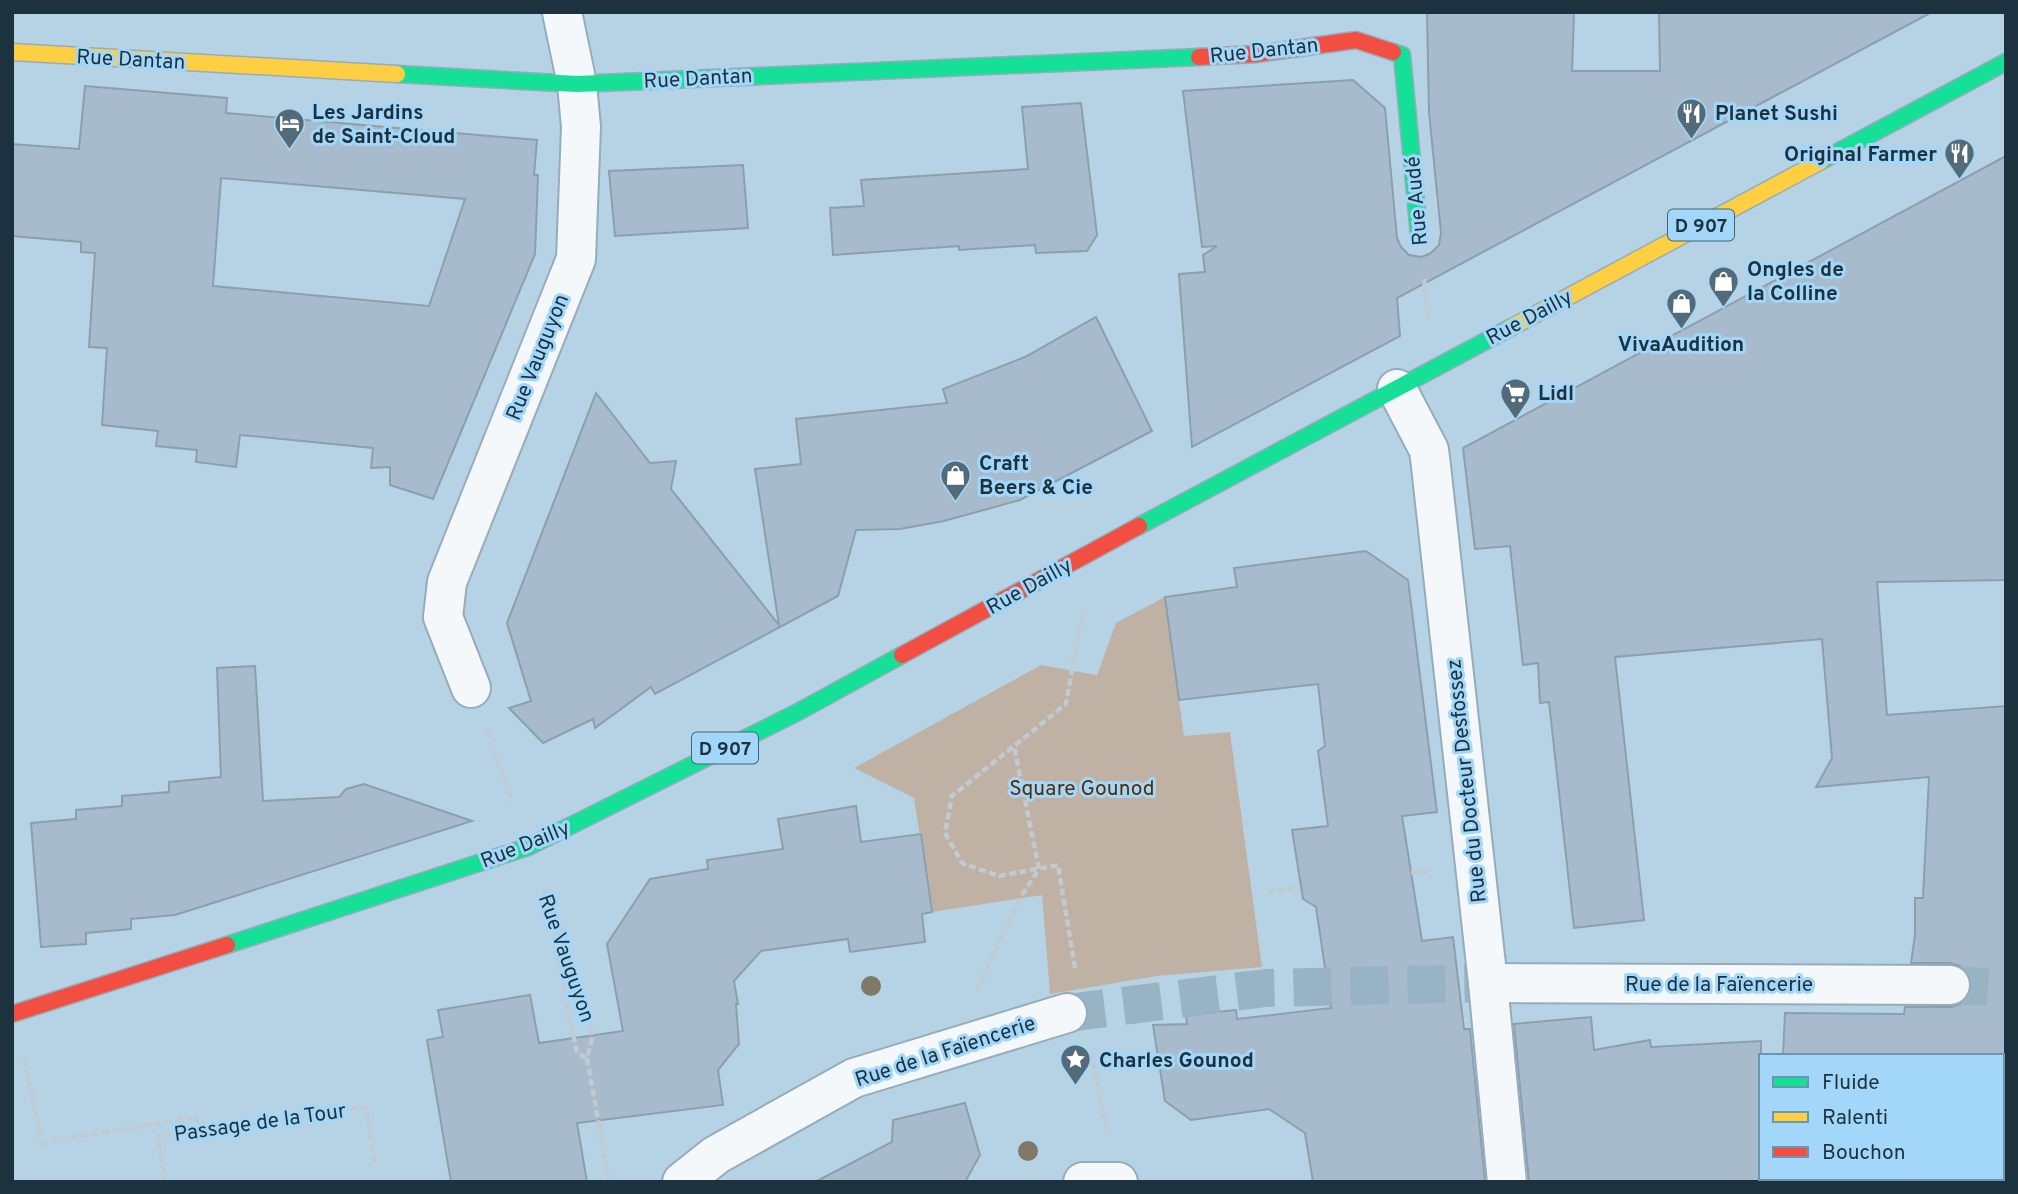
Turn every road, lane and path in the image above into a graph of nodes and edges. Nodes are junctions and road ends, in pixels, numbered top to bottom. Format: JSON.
{"nodes":[{"id":1,"x":563,"y":17,"type":"edge"},
{"id":2,"x":1381,"y":48,"type":"joint"},
{"id":3,"x":12,"y":52,"type":"edge"},
{"id":4,"x":2006,"y":62,"type":"edge"},
{"id":5,"x":577,"y":84,"type":"junction"},
{"id":6,"x":1419,"y":235,"type":"joint"},
{"id":7,"x":1433,"y":369,"type":"junction"},
{"id":8,"x":1397,"y":388,"type":"junction"},
{"id":9,"x":1093,"y":551,"type":"junction"},
{"id":10,"x":476,"y":704,"type":"joint"},
{"id":11,"x":1014,"y":746,"type":"junction"},
{"id":12,"x":513,"y":805,"type":"dead end"},
{"id":13,"x":1039,"y":869,"type":"junction"},
{"id":14,"x":540,"y":880,"type":"dead end"},
{"id":15,"x":1300,"y":889,"type":"dead end"},
{"id":16,"x":1266,"y":891,"type":"dead end"},
{"id":17,"x":558,"y":918,"type":"junction"},
{"id":18,"x":1077,"y":975,"type":"dead end"},
{"id":19,"x":1488,"y":983,"type":"junction"},
{"id":20,"x":1950,"y":985,"type":"tunnel mouth"},
{"id":21,"x":1068,"y":1013,"type":"tunnel mouth"},
{"id":22,"x":13,"y":1014,"type":"edge"},
{"id":23,"x":950,"y":1048,"type":"junction"},
{"id":24,"x":1091,"y":1050,"type":"dead end"},
{"id":25,"x":587,"y":1058,"type":"junction"},
{"id":26,"x":1100,"y":1094,"type":"dead end"},
{"id":27,"x":198,"y":1131,"type":"junction"},
{"id":28,"x":375,"y":1164,"type":"dead end"},
{"id":29,"x":165,"y":1182,"type":"edge"},
{"id":30,"x":609,"y":1182,"type":"edge"},
{"id":31,"x":682,"y":1182,"type":"edge"},
{"id":32,"x":1083,"y":1182,"type":"edge"},
{"id":33,"x":1118,"y":1182,"type":"edge"},
{"id":34,"x":1507,"y":1182,"type":"edge"}],
"edges":[{"from":1,"to":5,"type":"street","name":"Rue Vauguyon"},
{"from":2,"to":5,"type":"main road","name":"Rue Dantan"},
{"from":2,"to":6,"type":"main road","name":"Rue Audé"},
{"from":3,"to":5,"type":"main road","name":"Rue Dantan"},
{"from":4,"to":7,"type":"main road","name":"Rue Dailly","number":"D 907"},
{"from":5,"to":10,"type":"street","name":"Rue Vauguyon"},
{"from":6,"to":7,"type":"path","name":"Rue Audé"},
{"from":7,"to":8,"type":"main road","name":"Rue Dailly","number":"D 907"},
{"from":8,"to":9,"type":"main road","name":"Rue Dailly","number":"D 907"},
{"from":8,"to":19,"type":"street","name":"Rue du Docteur Desfossez"},
{"from":9,"to":11,"type":"path"},
{"from":9,"to":22,"type":"main road","name":"Rue Dailly","number":"D 907"},
{"from":10,"to":12,"type":"path"},
{"from":11,"to":13,"type":"path"},
{"from":11,"to":13,"type":"path"},
{"from":13,"to":18,"type":"path"},
{"from":13,"to":23,"type":"path"},
{"from":14,"to":17,"type":"path","name":"Rue Vauguyon"},
{"from":15,"to":16,"type":"path"},
{"from":17,"to":25,"type":"path","name":"Rue Vauguyon"},
{"from":17,"to":25,"type":"path"},
{"from":19,"to":20,"type":"street","name":"Rue de la Faïencerie"},
{"from":19,"to":34,"type":"street","name":"Rue du Docteur Desfossez"},
{"from":21,"to":23,"type":"street","name":"Rue de la Faïencerie"},
{"from":22,"to":27,"type":"path"},
{"from":23,"to":31,"type":"street","name":"Rue de la Faïencerie"},
{"from":24,"to":26,"type":"path"},
{"from":25,"to":30,"type":"path"},
{"from":27,"to":28,"type":"path","name":"Passage de la Tour"},
{"from":27,"to":29,"type":"path","name":"Passage de la Tour"},
{"from":32,"to":33,"type":"street"}]}
